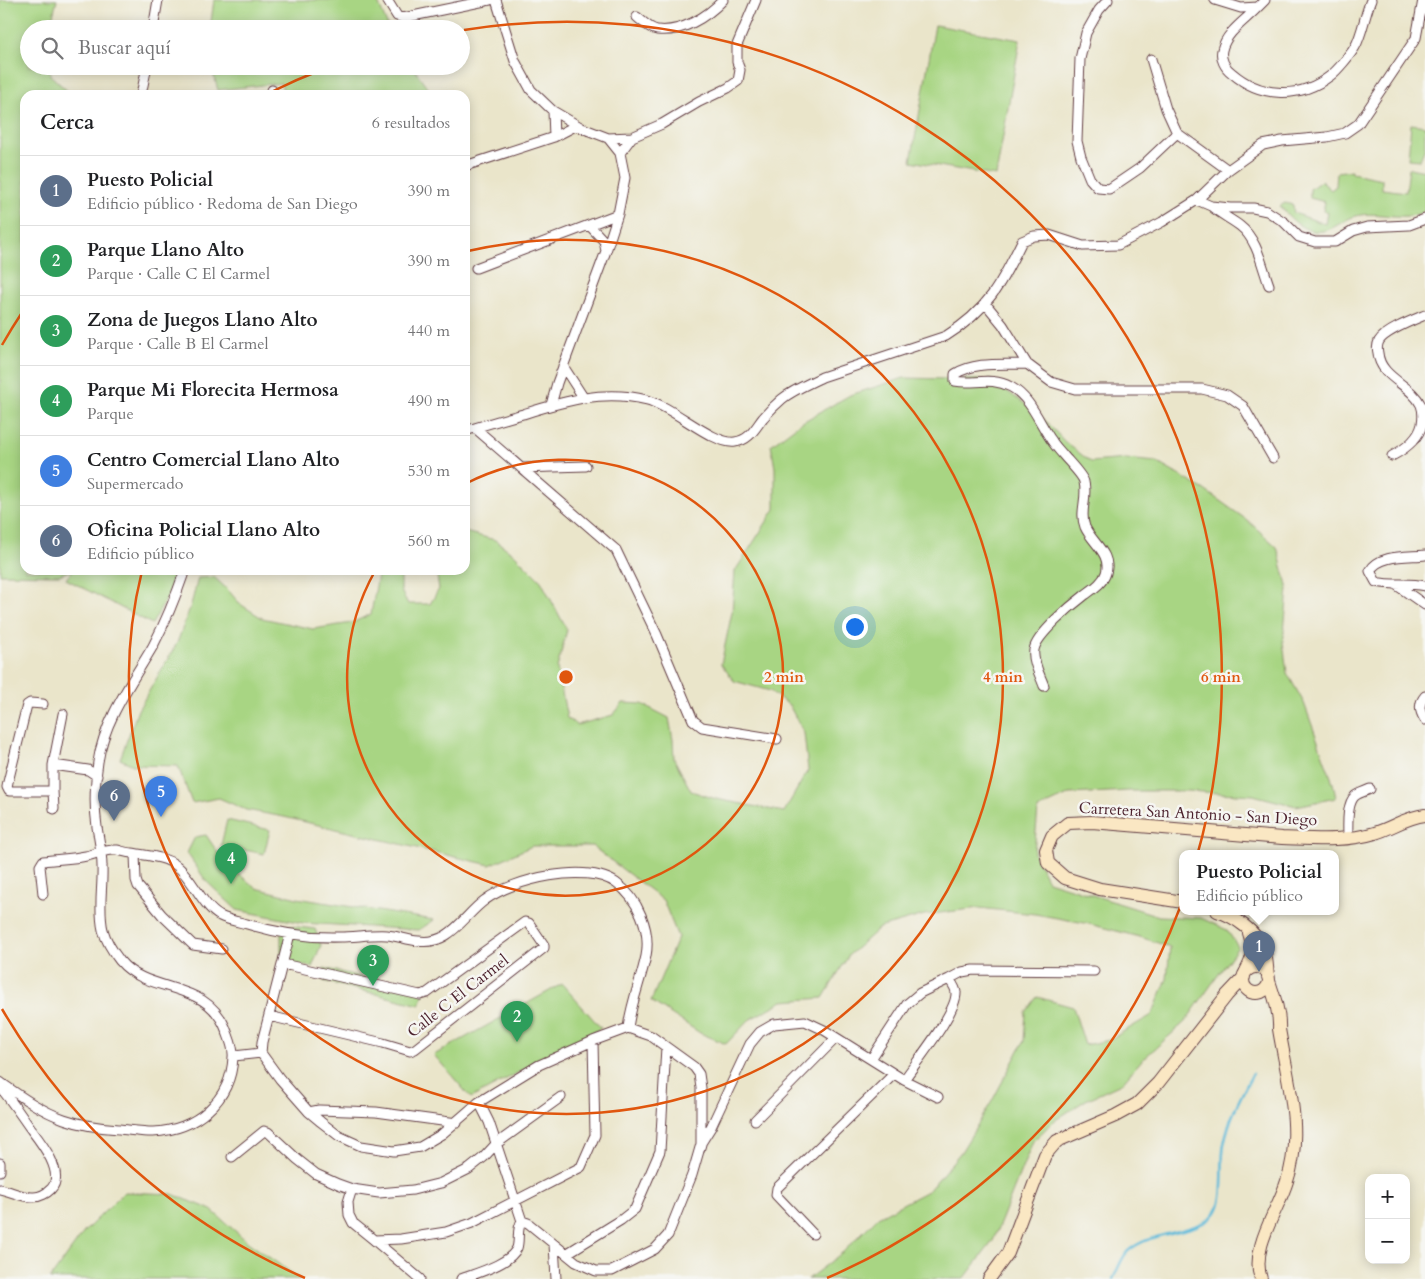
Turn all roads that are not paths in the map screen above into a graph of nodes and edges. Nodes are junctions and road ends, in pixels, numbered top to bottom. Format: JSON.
{"nodes":[{"id":1,"x":158,"y":0,"type":"edge"},
{"id":2,"x":388,"y":0,"type":"edge"},
{"id":3,"x":490,"y":0,"type":"edge"},
{"id":4,"x":496,"y":0,"type":"edge"},
{"id":5,"x":723,"y":0,"type":"edge"},
{"id":6,"x":756,"y":0,"type":"edge"},
{"id":7,"x":1108,"y":0,"type":"edge"},
{"id":8,"x":1215,"y":0,"type":"edge"},
{"id":9,"x":1265,"y":0,"type":"edge"},
{"id":10,"x":1371,"y":0,"type":"edge"},
{"id":11,"x":1422,"y":0,"type":"edge"},
{"id":12,"x":1258,"y":7,"type":"junction"},
{"id":13,"x":637,"y":17,"type":"dead end"},
{"id":14,"x":155,"y":20,"type":"edge"},
{"id":15,"x":1151,"y":59,"type":"dead end"},
{"id":16,"x":144,"y":75,"type":"edge"},
{"id":17,"x":142,"y":90,"type":"edge"},
{"id":18,"x":553,"y":111,"type":"junction"},
{"id":19,"x":577,"y":125,"type":"junction"},
{"id":20,"x":1177,"y":133,"type":"junction"},
{"id":21,"x":554,"y":137,"type":"junction"},
{"id":22,"x":632,"y":137,"type":"junction"},
{"id":23,"x":608,"y":138,"type":"junction"},
{"id":24,"x":620,"y":153,"type":"junction"},
{"id":25,"x":470,"y":164,"type":"edge"},
{"id":26,"x":1228,"y":170,"type":"junction"},
{"id":27,"x":1197,"y":200,"type":"junction"},
{"id":28,"x":1211,"y":206,"type":"junction"},
{"id":29,"x":618,"y":214,"type":"junction"},
{"id":30,"x":1425,"y":219,"type":"edge"},
{"id":31,"x":589,"y":225,"type":"junction"},
{"id":32,"x":606,"y":251,"type":"junction"},
{"id":33,"x":476,"y":268,"type":"dead end"},
{"id":34,"x":1269,"y":285,"type":"dead end"},
{"id":35,"x":985,"y":303,"type":"junction"},
{"id":36,"x":1425,"y":315,"type":"edge"},
{"id":37,"x":1027,"y":364,"type":"junction"},
{"id":38,"x":564,"y":366,"type":"junction"},
{"id":39,"x":583,"y":397,"type":"junction"},
{"id":40,"x":551,"y":405,"type":"junction"},
{"id":41,"x":475,"y":428,"type":"junction"},
{"id":42,"x":470,"y":430,"type":"edge"},
{"id":43,"x":1392,"y":456,"type":"dead end"},
{"id":44,"x":1273,"y":458,"type":"dead end"},
{"id":45,"x":586,"y":466,"type":"dead end"},
{"id":46,"x":521,"y":468,"type":"junction"},
{"id":47,"x":1425,"y":555,"type":"edge"},
{"id":48,"x":183,"y":575,"type":"edge"},
{"id":49,"x":1395,"y":584,"type":"junction"},
{"id":50,"x":1425,"y":586,"type":"edge"},
{"id":51,"x":1425,"y":605,"type":"edge"},
{"id":52,"x":1044,"y":686,"type":"dead end"},
{"id":53,"x":1425,"y":696,"type":"edge"},
{"id":54,"x":43,"y":704,"type":"dead end"},
{"id":55,"x":64,"y":714,"type":"dead end"},
{"id":56,"x":1425,"y":720,"type":"edge"},
{"id":57,"x":777,"y":740,"type":"dead end"},
{"id":58,"x":53,"y":764,"type":"junction"},
{"id":59,"x":97,"y":776,"type":"junction"},
{"id":60,"x":1370,"y":789,"type":"dead end"},
{"id":61,"x":53,"y":791,"type":"junction"},
{"id":62,"x":54,"y":809,"type":"dead end"},
{"id":63,"x":1425,"y":815,"type":"edge"},
{"id":64,"x":1348,"y":837,"type":"junction"},
{"id":65,"x":101,"y":852,"type":"junction"},
{"id":66,"x":135,"y":854,"type":"junction"},
{"id":67,"x":43,"y":894,"type":"dead end"},
{"id":68,"x":1179,"y":901,"type":"edge"},
{"id":69,"x":1228,"y":915,"type":"edge"},
{"id":70,"x":1247,"y":929,"type":"junction"},
{"id":71,"x":290,"y":934,"type":"junction"},
{"id":72,"x":222,"y":949,"type":"dead end"},
{"id":73,"x":283,"y":964,"type":"junction"},
{"id":74,"x":1094,"y":971,"type":"dead end"},
{"id":75,"x":1244,"y":976,"type":"junction"},
{"id":76,"x":949,"y":979,"type":"junction"},
{"id":77,"x":1268,"y":979,"type":"junction"},
{"id":78,"x":1253,"y":992,"type":"junction"},
{"id":79,"x":1227,"y":995,"type":"junction"},
{"id":80,"x":269,"y":1016,"type":"junction"},
{"id":81,"x":628,"y":1028,"type":"junction"},
{"id":82,"x":1280,"y":1029,"type":"junction"},
{"id":83,"x":836,"y":1038,"type":"junction"},
{"id":84,"x":593,"y":1041,"type":"junction"},
{"id":85,"x":666,"y":1047,"type":"junction"},
{"id":86,"x":261,"y":1053,"type":"junction"},
{"id":87,"x":234,"y":1056,"type":"junction"},
{"id":88,"x":871,"y":1059,"type":"junction"},
{"id":89,"x":894,"y":1074,"type":"junction"},
{"id":90,"x":904,"y":1080,"type":"junction"},
{"id":91,"x":0,"y":1082,"type":"edge"},
{"id":92,"x":0,"y":1087,"type":"edge"},
{"id":93,"x":561,"y":1098,"type":"dead end"},
{"id":94,"x":938,"y":1098,"type":"dead end"},
{"id":95,"x":479,"y":1102,"type":"junction"},
{"id":96,"x":309,"y":1112,"type":"junction"},
{"id":97,"x":755,"y":1120,"type":"dead end"},
{"id":98,"x":457,"y":1123,"type":"junction"},
{"id":99,"x":496,"y":1144,"type":"junction"},
{"id":100,"x":701,"y":1144,"type":"junction"},
{"id":101,"x":232,"y":1157,"type":"dead end"},
{"id":102,"x":0,"y":1164,"type":"edge"},
{"id":103,"x":0,"y":1171,"type":"edge"},
{"id":104,"x":0,"y":1189,"type":"edge"},
{"id":105,"x":352,"y":1189,"type":"junction"},
{"id":106,"x":515,"y":1202,"type":"junction"},
{"id":107,"x":522,"y":1221,"type":"junction"},
{"id":108,"x":813,"y":1234,"type":"dead end"},
{"id":109,"x":374,"y":1240,"type":"junction"},
{"id":110,"x":554,"y":1244,"type":"junction"},
{"id":111,"x":566,"y":1254,"type":"junction"},
{"id":112,"x":485,"y":1274,"type":"edge"},
{"id":113,"x":420,"y":1279,"type":"edge"},
{"id":114,"x":461,"y":1279,"type":"edge"},
{"id":115,"x":556,"y":1279,"type":"edge"},
{"id":116,"x":988,"y":1279,"type":"edge"},
{"id":117,"x":1261,"y":1279,"type":"edge"}],
"edges":[{"from":1,"to":14,"type":"street"},
{"from":2,"to":3,"type":"street"},
{"from":4,"to":18,"type":"street"},
{"from":5,"to":13,"type":"street"},
{"from":6,"to":22,"type":"street"},
{"from":7,"to":20,"type":"street"},
{"from":8,"to":12,"type":"street"},
{"from":9,"to":12,"type":"street"},
{"from":10,"to":12,"type":"street"},
{"from":11,"to":26,"type":"street"},
{"from":15,"to":20,"type":"street"},
{"from":16,"to":17,"type":"street"},
{"from":18,"to":19,"type":"street"},
{"from":18,"to":21,"type":"street"},
{"from":19,"to":21,"type":"street"},
{"from":19,"to":23,"type":"street"},
{"from":20,"to":26,"type":"street"},
{"from":21,"to":25,"type":"street"},
{"from":22,"to":23,"type":"street"},
{"from":22,"to":24,"type":"street"},
{"from":23,"to":24,"type":"street"},
{"from":24,"to":29,"type":"street"},
{"from":26,"to":27,"type":"street"},
{"from":27,"to":28,"type":"street"},
{"from":27,"to":35,"type":"street"},
{"from":28,"to":30,"type":"street"},
{"from":28,"to":34,"type":"street"},
{"from":29,"to":31,"type":"street"},
{"from":29,"to":32,"type":"street"},
{"from":31,"to":32,"type":"street"},
{"from":31,"to":33,"type":"street"},
{"from":32,"to":38,"type":"street"},
{"from":35,"to":37,"type":"street"},
{"from":35,"to":39,"type":"street"},
{"from":36,"to":43,"type":"street"},
{"from":37,"to":44,"type":"street"},
{"from":37,"to":52,"type":"street"},
{"from":38,"to":39,"type":"street"},
{"from":38,"to":40,"type":"street"},
{"from":39,"to":40,"type":"street"},
{"from":40,"to":41,"type":"street"},
{"from":41,"to":42,"type":"street"},
{"from":41,"to":46,"type":"street"},
{"from":45,"to":46,"type":"street"},
{"from":46,"to":57,"type":"street"},
{"from":47,"to":49,"type":"street"},
{"from":48,"to":59,"type":"street"},
{"from":49,"to":50,"type":"street"},
{"from":49,"to":51,"type":"street"},
{"from":53,"to":56,"type":"street"},
{"from":54,"to":61,"type":"street"},
{"from":55,"to":58,"type":"street"},
{"from":58,"to":59,"type":"street"},
{"from":58,"to":61,"type":"street"},
{"from":59,"to":65,"type":"street"},
{"from":60,"to":64,"type":"street"},
{"from":61,"to":62,"type":"street"},
{"from":63,"to":64,"type":"street","name":"Carretera San Antonio - San Diego"},
{"from":64,"to":68,"type":"street","name":"Carretera San Antonio - San Diego"},
{"from":65,"to":66,"type":"street"},
{"from":65,"to":67,"type":"street"},
{"from":65,"to":87,"type":"street"},
{"from":66,"to":71,"type":"street"},
{"from":66,"to":72,"type":"street"},
{"from":69,"to":70,"type":"street"},
{"from":70,"to":75,"type":"street"},
{"from":70,"to":77,"type":"street"},
{"from":71,"to":73,"type":"street"},
{"from":71,"to":81,"type":"street"},
{"from":73,"to":80,"type":"street"},
{"from":73,"to":80,"type":"street","name":"Calle C El Carmel"},
{"from":74,"to":76,"type":"street"},
{"from":75,"to":77,"type":"street"},
{"from":75,"to":78,"type":"street"},
{"from":75,"to":79,"type":"street"},
{"from":76,"to":88,"type":"street"},
{"from":76,"to":90,"type":"street"},
{"from":77,"to":78,"type":"street"},
{"from":77,"to":82,"type":"street"},
{"from":78,"to":79,"type":"street"},
{"from":78,"to":82,"type":"street"},
{"from":79,"to":116,"type":"street"},
{"from":80,"to":86,"type":"street"},
{"from":81,"to":84,"type":"street"},
{"from":81,"to":85,"type":"street"},
{"from":82,"to":117,"type":"street"},
{"from":83,"to":88,"type":"street"},
{"from":83,"to":97,"type":"street"},
{"from":83,"to":100,"type":"street"},
{"from":84,"to":95,"type":"street"},
{"from":84,"to":106,"type":"street"},
{"from":85,"to":100,"type":"street"},
{"from":85,"to":111,"type":"street"},
{"from":86,"to":87,"type":"street"},
{"from":86,"to":96,"type":"street"},
{"from":87,"to":91,"type":"street"},
{"from":88,"to":89,"type":"street"},
{"from":89,"to":90,"type":"street"},
{"from":89,"to":108,"type":"street"},
{"from":90,"to":94,"type":"street"},
{"from":92,"to":104,"type":"street"},
{"from":93,"to":99,"type":"street"},
{"from":95,"to":98,"type":"street"},
{"from":95,"to":99,"type":"street"},
{"from":96,"to":98,"type":"street"},
{"from":96,"to":98,"type":"street"},
{"from":99,"to":105,"type":"street"},
{"from":99,"to":106,"type":"street"},
{"from":100,"to":111,"type":"street"},
{"from":101,"to":105,"type":"street"},
{"from":102,"to":103,"type":"street"},
{"from":105,"to":109,"type":"street"},
{"from":106,"to":107,"type":"street"},
{"from":106,"to":109,"type":"street"},
{"from":107,"to":110,"type":"street"},
{"from":107,"to":112,"type":"street"},
{"from":109,"to":113,"type":"street"},
{"from":110,"to":111,"type":"street"},
{"from":110,"to":115,"type":"street"},
{"from":112,"to":114,"type":"street"}]}
